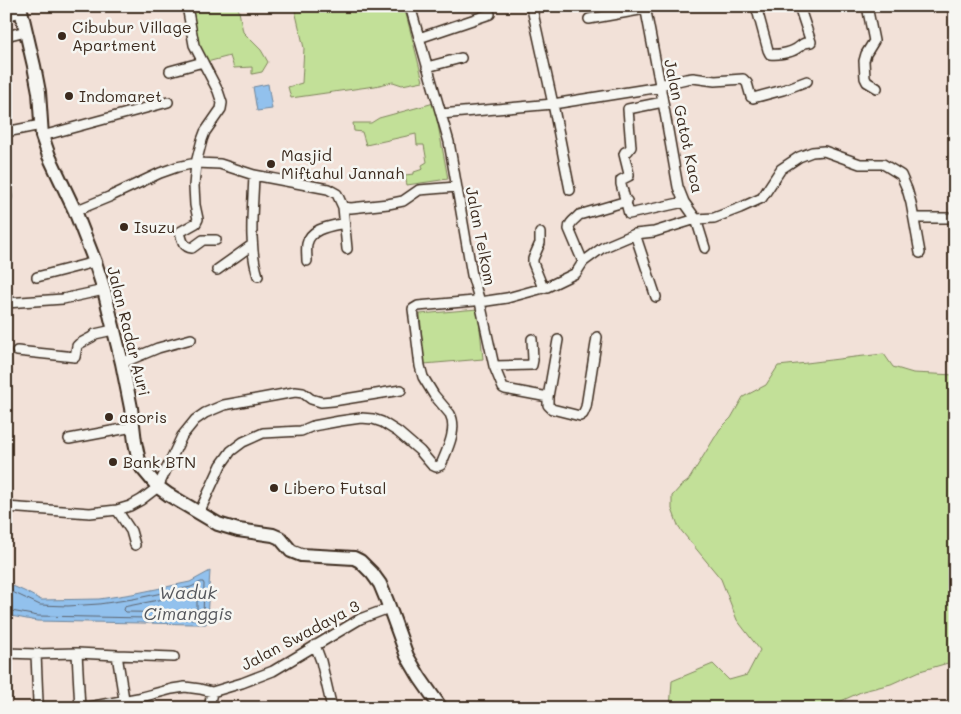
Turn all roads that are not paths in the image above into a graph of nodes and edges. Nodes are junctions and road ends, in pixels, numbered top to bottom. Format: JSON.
{"nodes":[{"id":1,"x":187,"y":6,"type":"edge"},
{"id":2,"x":410,"y":6,"type":"edge"},
{"id":3,"x":530,"y":6,"type":"edge"},
{"id":4,"x":756,"y":6,"type":"edge"},
{"id":5,"x":799,"y":6,"type":"edge"},
{"id":6,"x":867,"y":6,"type":"edge"},
{"id":7,"x":645,"y":8,"type":"edge"},
{"id":8,"x":21,"y":9,"type":"edge"},
{"id":9,"x":490,"y":14,"type":"dead end"},
{"id":10,"x":6,"y":16,"type":"edge"},
{"id":11,"x":589,"y":19,"type":"dead end"},
{"id":12,"x":26,"y":31,"type":"junction"},
{"id":13,"x":6,"y":36,"type":"edge"},
{"id":14,"x":419,"y":38,"type":"junction"},
{"id":15,"x":461,"y":58,"type":"dead end"},
{"id":16,"x":203,"y":62,"type":"junction"},
{"id":17,"x":427,"y":67,"type":"junction"},
{"id":18,"x":170,"y":71,"type":"dead end"},
{"id":19,"x":807,"y":81,"type":"dead end"},
{"id":20,"x":660,"y":86,"type":"junction"},
{"id":21,"x":877,"y":88,"type":"dead end"},
{"id":22,"x":168,"y":102,"type":"dead end"},
{"id":23,"x":663,"y":102,"type":"junction"},
{"id":24,"x":553,"y":104,"type":"junction"},
{"id":25,"x":441,"y":114,"type":"junction"},
{"id":26,"x":42,"y":131,"type":"junction"},
{"id":27,"x":6,"y":132,"type":"edge"},
{"id":28,"x":196,"y":163,"type":"junction"},
{"id":29,"x":254,"y":175,"type":"junction"},
{"id":30,"x":456,"y":187,"type":"junction"},
{"id":31,"x":570,"y":190,"type":"dead end"},
{"id":32,"x":627,"y":201,"type":"junction"},
{"id":33,"x":684,"y":202,"type":"junction"},
{"id":34,"x":343,"y":207,"type":"junction"},
{"id":35,"x":75,"y":211,"type":"junction"},
{"id":36,"x":915,"y":218,"type":"junction"},
{"id":37,"x":955,"y":218,"type":"edge"},
{"id":38,"x":696,"y":219,"type":"junction"},
{"id":39,"x":345,"y":223,"type":"junction"},
{"id":40,"x":540,"y":233,"type":"dead end"},
{"id":41,"x":635,"y":234,"type":"junction"},
{"id":42,"x":216,"y":240,"type":"dead end"},
{"id":43,"x":252,"y":245,"type":"junction"},
{"id":44,"x":705,"y":248,"type":"dead end"},
{"id":45,"x":347,"y":249,"type":"dead end"},
{"id":46,"x":920,"y":253,"type":"dead end"},
{"id":47,"x":307,"y":261,"type":"dead end"},
{"id":48,"x":95,"y":262,"type":"junction"},
{"id":49,"x":583,"y":262,"type":"junction"},
{"id":50,"x":217,"y":270,"type":"dead end"},
{"id":51,"x":258,"y":276,"type":"dead end"},
{"id":52,"x":37,"y":277,"type":"dead end"},
{"id":53,"x":543,"y":288,"type":"junction"},
{"id":54,"x":104,"y":290,"type":"junction"},
{"id":55,"x":656,"y":297,"type":"dead end"},
{"id":56,"x":479,"y":300,"type":"junction"},
{"id":57,"x":6,"y":303,"type":"edge"},
{"id":58,"x":114,"y":330,"type":"junction"},
{"id":59,"x":597,"y":336,"type":"dead end"},
{"id":60,"x":191,"y":339,"type":"dead end"},
{"id":61,"x":532,"y":339,"type":"dead end"},
{"id":62,"x":558,"y":340,"type":"dead end"},
{"id":63,"x":17,"y":351,"type":"dead end"},
{"id":64,"x":122,"y":363,"type":"junction"},
{"id":65,"x":494,"y":366,"type":"junction"},
{"id":66,"x":401,"y":390,"type":"dead end"},
{"id":67,"x":548,"y":397,"type":"junction"},
{"id":68,"x":133,"y":427,"type":"junction"},
{"id":69,"x":69,"y":439,"type":"dead end"},
{"id":70,"x":158,"y":487,"type":"junction"},
{"id":71,"x":6,"y":507,"type":"edge"},
{"id":72,"x":117,"y":510,"type":"junction"},
{"id":73,"x":199,"y":513,"type":"junction"},
{"id":74,"x":136,"y":544,"type":"dead end"},
{"id":75,"x":390,"y":608,"type":"junction"},
{"id":76,"x":315,"y":645,"type":"junction"},
{"id":77,"x":6,"y":653,"type":"edge"},
{"id":78,"x":77,"y":653,"type":"junction"},
{"id":79,"x":36,"y":654,"type":"junction"},
{"id":80,"x":117,"y":655,"type":"junction"},
{"id":81,"x":174,"y":656,"type":"dead end"},
{"id":82,"x":212,"y":692,"type":"junction"},
{"id":83,"x":138,"y":698,"type":"junction"},
{"id":84,"x":124,"y":699,"type":"junction"},
{"id":85,"x":435,"y":700,"type":"edge"},
{"id":86,"x":40,"y":708,"type":"edge"},
{"id":87,"x":82,"y":708,"type":"edge"},
{"id":88,"x":139,"y":708,"type":"edge"},
{"id":89,"x":209,"y":708,"type":"edge"},
{"id":90,"x":332,"y":708,"type":"edge"}],
"edges":[{"from":1,"to":16,"type":"street"},
{"from":2,"to":14,"type":"street","name":"Jalan Telkom"},
{"from":3,"to":24,"type":"street"},
{"from":4,"to":5,"type":"street"},
{"from":6,"to":21,"type":"street"},
{"from":7,"to":11,"type":"street"},
{"from":7,"to":20,"type":"street","name":"Jalan Gatot Kaca"},
{"from":8,"to":10,"type":"street"},
{"from":8,"to":12,"type":"main road","name":"Jalan Radar Auri"},
{"from":9,"to":14,"type":"street"},
{"from":12,"to":13,"type":"street"},
{"from":12,"to":26,"type":"main road","name":"Jalan Radar Auri"},
{"from":14,"to":17,"type":"street","name":"Jalan Telkom"},
{"from":15,"to":17,"type":"street"},
{"from":16,"to":18,"type":"street"},
{"from":16,"to":28,"type":"street"},
{"from":17,"to":25,"type":"street","name":"Jalan Telkom"},
{"from":19,"to":20,"type":"street"},
{"from":20,"to":23,"type":"street","name":"Jalan Gatot Kaca"},
{"from":20,"to":24,"type":"street"},
{"from":22,"to":26,"type":"street"},
{"from":23,"to":32,"type":"street"},
{"from":23,"to":33,"type":"street","name":"Jalan Gatot Kaca"},
{"from":24,"to":25,"type":"street"},
{"from":24,"to":31,"type":"street"},
{"from":25,"to":30,"type":"street","name":"Jalan Telkom"},
{"from":26,"to":27,"type":"street"},
{"from":26,"to":35,"type":"main road","name":"Jalan Radar Auri"},
{"from":28,"to":29,"type":"street"},
{"from":28,"to":35,"type":"street"},
{"from":28,"to":42,"type":"street"},
{"from":29,"to":34,"type":"street"},
{"from":29,"to":43,"type":"street"},
{"from":30,"to":34,"type":"street"},
{"from":30,"to":56,"type":"street","name":"Jalan Telkom"},
{"from":32,"to":33,"type":"street"},
{"from":32,"to":49,"type":"street"},
{"from":33,"to":38,"type":"street","name":"Jalan Gatot Kaca"},
{"from":34,"to":39,"type":"street"},
{"from":35,"to":48,"type":"main road","name":"Jalan Radar Auri"},
{"from":36,"to":37,"type":"street"},
{"from":36,"to":38,"type":"street","name":"Jalan Telkom"},
{"from":36,"to":46,"type":"street","name":"Jalan Telkom"},
{"from":38,"to":41,"type":"street","name":"Jalan Telkom"},
{"from":38,"to":44,"type":"street","name":"Jalan Gatot Kaca"},
{"from":39,"to":45,"type":"street"},
{"from":39,"to":47,"type":"street"},
{"from":40,"to":53,"type":"street"},
{"from":41,"to":49,"type":"street","name":"Jalan Telkom"},
{"from":41,"to":55,"type":"street"},
{"from":43,"to":50,"type":"street"},
{"from":43,"to":51,"type":"street"},
{"from":48,"to":52,"type":"street"},
{"from":48,"to":54,"type":"main road","name":"Jalan Radar Auri"},
{"from":49,"to":53,"type":"street","name":"Jalan Telkom"},
{"from":53,"to":56,"type":"street","name":"Jalan Telkom"},
{"from":54,"to":57,"type":"street"},
{"from":54,"to":58,"type":"main road","name":"Jalan Radar Auri"},
{"from":56,"to":65,"type":"street"},
{"from":56,"to":73,"type":"street"},
{"from":58,"to":63,"type":"street"},
{"from":58,"to":64,"type":"main road","name":"Jalan Radar Auri"},
{"from":59,"to":67,"type":"street"},
{"from":60,"to":64,"type":"street"},
{"from":61,"to":65,"type":"street"},
{"from":62,"to":67,"type":"street"},
{"from":64,"to":68,"type":"main road","name":"Jalan Radar Auri"},
{"from":65,"to":67,"type":"street"},
{"from":66,"to":70,"type":"street"},
{"from":68,"to":69,"type":"street"},
{"from":68,"to":70,"type":"main road","name":"Jalan Radar Auri"},
{"from":70,"to":72,"type":"street"},
{"from":70,"to":73,"type":"main road","name":"Jalan Radar Auri"},
{"from":71,"to":72,"type":"street"},
{"from":72,"to":74,"type":"street"},
{"from":73,"to":75,"type":"main road","name":"Jalan Radar Auri"},
{"from":75,"to":76,"type":"street","name":"Jalan Swadaya 3"},
{"from":75,"to":85,"type":"main road","name":"Jalan Radar Auri"},
{"from":76,"to":82,"type":"street","name":"Jalan Swadaya 3"},
{"from":76,"to":90,"type":"street"},
{"from":77,"to":79,"type":"street"},
{"from":78,"to":79,"type":"street"},
{"from":78,"to":80,"type":"street"},
{"from":78,"to":87,"type":"street"},
{"from":79,"to":86,"type":"street"},
{"from":80,"to":81,"type":"street"},
{"from":80,"to":84,"type":"street"},
{"from":82,"to":83,"type":"street","name":"Jalan Swadaya 3"},
{"from":82,"to":89,"type":"street"},
{"from":83,"to":84,"type":"street","name":"Jalan Swadaya 3"},
{"from":83,"to":88,"type":"street"},
{"from":84,"to":87,"type":"street","name":"Jalan Swadaya 3"}]}
